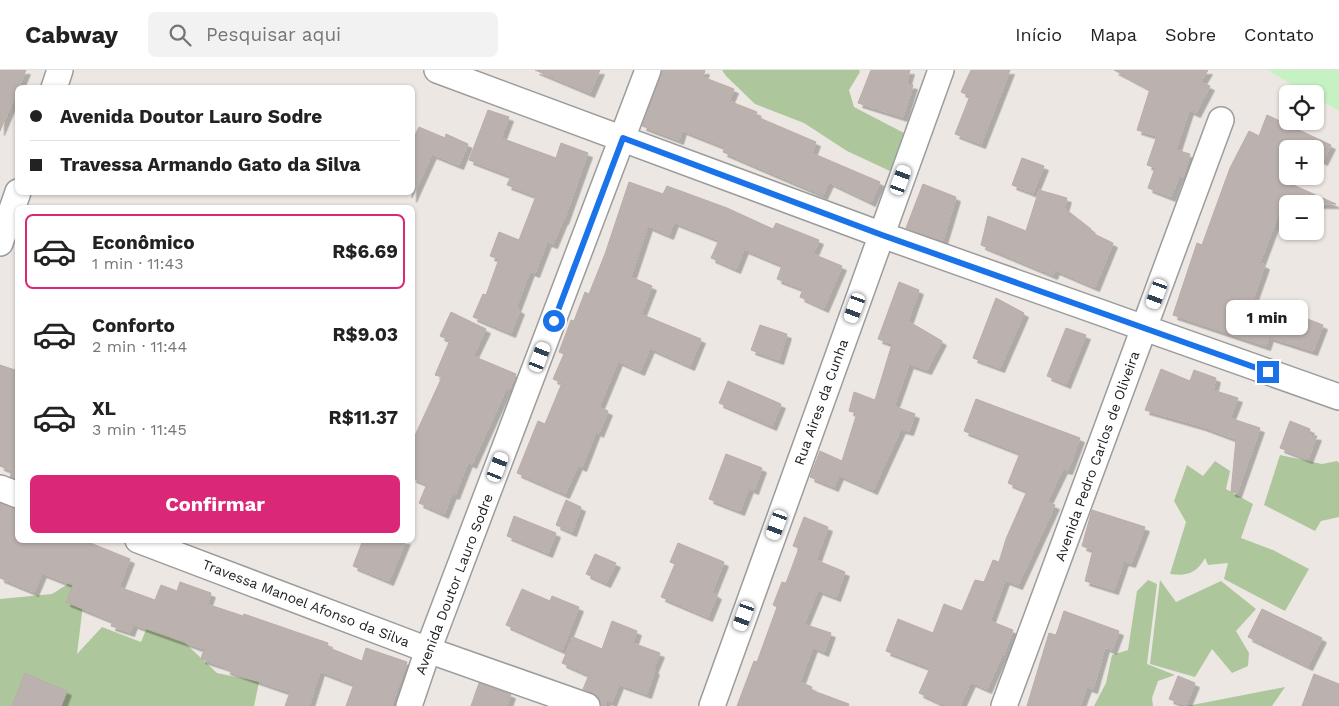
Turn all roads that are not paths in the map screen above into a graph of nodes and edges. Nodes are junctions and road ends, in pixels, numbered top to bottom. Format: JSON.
{"nodes":[{"id":1,"x":60,"y":70,"type":"edge"},
{"id":2,"x":437,"y":70,"type":"edge"},
{"id":3,"x":648,"y":70,"type":"edge"},
{"id":4,"x":941,"y":70,"type":"edge"},
{"id":5,"x":55,"y":85,"type":"edge"},
{"id":6,"x":1220,"y":120,"type":"dead end"},
{"id":7,"x":623,"y":138,"type":"junction"},
{"id":8,"x":17,"y":195,"type":"edge"},
{"id":9,"x":882,"y":235,"type":"junction"},
{"id":10,"x":0,"y":242,"type":"edge"},
{"id":11,"x":1144,"y":329,"type":"junction"},
{"id":12,"x":1339,"y":397,"type":"edge"},
{"id":13,"x":0,"y":488,"type":"edge"},
{"id":14,"x":15,"y":493,"type":"edge"},
{"id":15,"x":146,"y":543,"type":"edge"},
{"id":16,"x":428,"y":650,"type":"junction"},
{"id":17,"x":408,"y":706,"type":"edge"},
{"id":18,"x":586,"y":706,"type":"edge"},
{"id":19,"x":712,"y":706,"type":"edge"},
{"id":20,"x":1004,"y":706,"type":"edge"}],
"edges":[{"from":1,"to":5,"type":"street"},
{"from":2,"to":7,"type":"street"},
{"from":3,"to":7,"type":"street","name":"Avenida Doutor Lauro Sodre"},
{"from":4,"to":9,"type":"street","name":"Rua Aires da Cunha"},
{"from":6,"to":11,"type":"street","name":"Avenida Pedro Carlos de Oliveira"},
{"from":7,"to":9,"type":"street"},
{"from":7,"to":16,"type":"street","name":"Avenida Doutor Lauro Sodre"},
{"from":8,"to":10,"type":"street"},
{"from":9,"to":11,"type":"street"},
{"from":9,"to":19,"type":"street","name":"Rua Aires da Cunha"},
{"from":11,"to":12,"type":"street"},
{"from":11,"to":20,"type":"street","name":"Avenida Pedro Carlos de Oliveira"},
{"from":13,"to":14,"type":"street"},
{"from":15,"to":16,"type":"street","name":"Travessa Manoel Afonso da Silva"},
{"from":16,"to":17,"type":"street","name":"Avenida Doutor Lauro Sodre"},
{"from":16,"to":18,"type":"street","name":"Travessa Manoel Afonso da Silva"}]}
